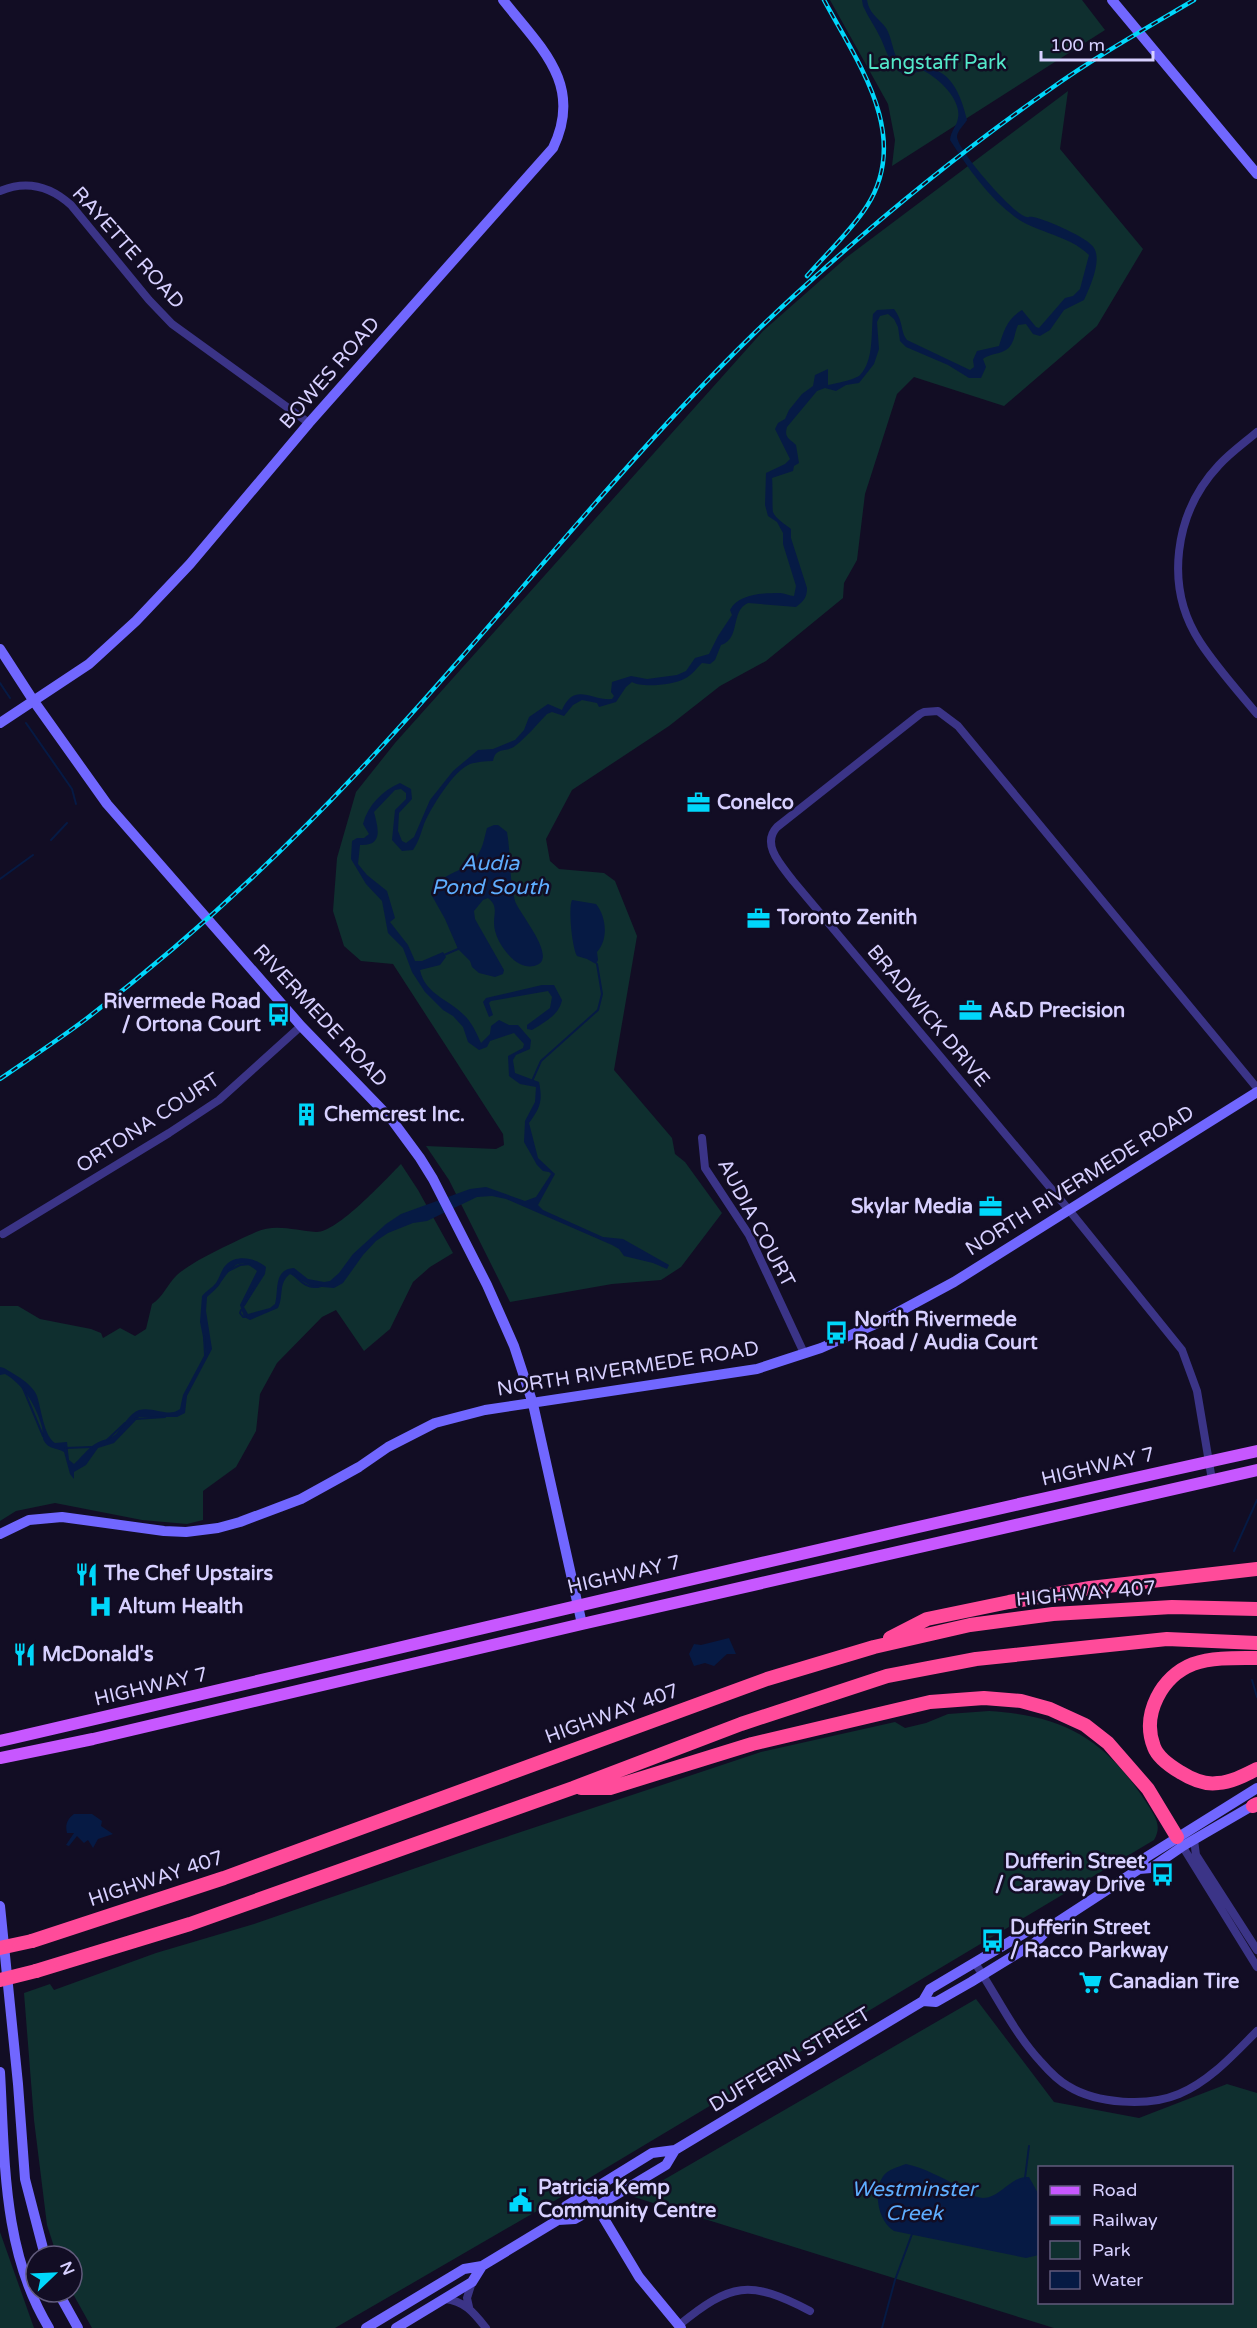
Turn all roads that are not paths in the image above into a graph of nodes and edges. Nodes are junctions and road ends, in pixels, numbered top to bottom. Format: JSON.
{"nodes":[{"id":1,"x":503,"y":0,"type":"edge"},
{"id":2,"x":1112,"y":0,"type":"edge"},
{"id":3,"x":1257,"y":174,"type":"edge"},
{"id":4,"x":0,"y":191,"type":"edge"},
{"id":5,"x":309,"y":423,"type":"junction"},
{"id":6,"x":1257,"y":432,"type":"edge"},
{"id":7,"x":0,"y":649,"type":"edge"},
{"id":8,"x":33,"y":700,"type":"junction"},
{"id":9,"x":1257,"y":714,"type":"edge"},
{"id":10,"x":0,"y":723,"type":"edge"},
{"id":11,"x":301,"y":1026,"type":"junction"},
{"id":12,"x":1257,"y":1090,"type":"edge"},
{"id":13,"x":702,"y":1138,"type":"dead end"},
{"id":14,"x":1069,"y":1210,"type":"junction"},
{"id":15,"x":3,"y":1234,"type":"dead end"},
{"id":16,"x":804,"y":1353,"type":"junction"},
{"id":17,"x":533,"y":1404,"type":"junction"},
{"id":18,"x":1257,"y":1451,"type":"edge"},
{"id":19,"x":1208,"y":1462,"type":"junction"},
{"id":20,"x":1257,"y":1470,"type":"edge"},
{"id":21,"x":1212,"y":1480,"type":"junction"},
{"id":22,"x":0,"y":1534,"type":"edge"},
{"id":23,"x":1257,"y":1569,"type":"edge"},
{"id":24,"x":577,"y":1606,"type":"junction"},
{"id":25,"x":1257,"y":1609,"type":"edge"},
{"id":26,"x":582,"y":1624,"type":"junction"},
{"id":27,"x":1257,"y":1643,"type":"edge"},
{"id":28,"x":874,"y":1647,"type":"junction"},
{"id":29,"x":1257,"y":1658,"type":"edge"},
{"id":30,"x":0,"y":1741,"type":"edge"},
{"id":31,"x":0,"y":1758,"type":"edge"},
{"id":32,"x":1257,"y":1769,"type":"edge"},
{"id":33,"x":573,"y":1788,"type":"junction"},
{"id":34,"x":1257,"y":1788,"type":"edge"},
{"id":35,"x":1256,"y":1804,"type":"edge"},
{"id":36,"x":1194,"y":1840,"type":"junction"},
{"id":37,"x":1180,"y":1842,"type":"junction"},
{"id":38,"x":0,"y":1906,"type":"edge"},
{"id":39,"x":1050,"y":1927,"type":"junction"},
{"id":40,"x":0,"y":1948,"type":"edge"},
{"id":41,"x":1257,"y":1950,"type":"edge"},
{"id":42,"x":975,"y":1963,"type":"junction"},
{"id":43,"x":1257,"y":1967,"type":"edge"},
{"id":44,"x":983,"y":1975,"type":"junction"},
{"id":45,"x":0,"y":1980,"type":"edge"},
{"id":46,"x":923,"y":2001,"type":"junction"},
{"id":47,"x":1257,"y":2031,"type":"edge"},
{"id":48,"x":0,"y":2072,"type":"edge"},
{"id":49,"x":675,"y":2150,"type":"junction"},
{"id":50,"x":588,"y":2192,"type":"junction"},
{"id":51,"x":597,"y":2206,"type":"junction"},
{"id":52,"x":558,"y":2220,"type":"junction"},
{"id":53,"x":42,"y":2244,"type":"edge"},
{"id":54,"x":482,"y":2266,"type":"junction"},
{"id":55,"x":472,"y":2282,"type":"junction"},
{"id":56,"x":443,"y":2299,"type":"junction"},
{"id":57,"x":65,"y":2304,"type":"edge"},
{"id":58,"x":469,"y":2307,"type":"junction"},
{"id":59,"x":810,"y":2311,"type":"dead end"},
{"id":60,"x":680,"y":2327,"type":"edge"},
{"id":61,"x":49,"y":2328,"type":"edge"},
{"id":62,"x":78,"y":2328,"type":"edge"},
{"id":63,"x":366,"y":2328,"type":"edge"},
{"id":64,"x":396,"y":2328,"type":"edge"},
{"id":65,"x":486,"y":2328,"type":"edge"}],
"edges":[{"from":1,"to":5,"type":"street","name":"BOWES ROAD"},
{"from":2,"to":3,"type":"street"},
{"from":4,"to":5,"type":"street","name":"RAYETTE ROAD"},
{"from":5,"to":8,"type":"street","name":"BOWES ROAD"},
{"from":6,"to":9,"type":"street"},
{"from":7,"to":8,"type":"street","name":"RIVERMEDE ROAD"},
{"from":8,"to":10,"type":"street","name":"BOWES ROAD"},
{"from":8,"to":11,"type":"street","name":"RIVERMEDE ROAD"},
{"from":11,"to":15,"type":"street","name":"ORTONA COURT"},
{"from":11,"to":17,"type":"street","name":"RIVERMEDE ROAD"},
{"from":12,"to":14,"type":"street","name":"NORTH RIVERMEDE ROAD"},
{"from":12,"to":14,"type":"street","name":"BRADWICK DRIVE"},
{"from":13,"to":16,"type":"street","name":"AUDIA COURT"},
{"from":14,"to":16,"type":"street","name":"NORTH RIVERMEDE ROAD"},
{"from":14,"to":19,"type":"street","name":"BRADWICK DRIVE"},
{"from":16,"to":17,"type":"street","name":"NORTH RIVERMEDE ROAD"},
{"from":17,"to":22,"type":"street","name":"NORTH RIVERMEDE ROAD"},
{"from":17,"to":24,"type":"street","name":"RIVERMEDE ROAD"},
{"from":18,"to":19,"type":"main road","name":"HIGHWAY 7"},
{"from":19,"to":21,"type":"street","name":"BRADWICK DRIVE"},
{"from":19,"to":24,"type":"main road","name":"HIGHWAY 7"},
{"from":20,"to":21,"type":"main road","name":"HIGHWAY 7"},
{"from":21,"to":26,"type":"main road","name":"HIGHWAY 7"},
{"from":23,"to":28,"type":"highway"},
{"from":24,"to":26,"type":"street","name":"RIVERMEDE ROAD"},
{"from":24,"to":30,"type":"main road","name":"HIGHWAY 7"},
{"from":25,"to":28,"type":"highway","name":"HIGHWAY 407"},
{"from":26,"to":31,"type":"main road","name":"HIGHWAY 7"},
{"from":27,"to":33,"type":"highway"},
{"from":28,"to":40,"type":"highway","name":"HIGHWAY 407","bridge":true},
{"from":29,"to":32,"type":"highway"},
{"from":33,"to":37,"type":"highway"},
{"from":33,"to":45,"type":"highway","bridge":true},
{"from":34,"to":37,"type":"street","name":"DUFFERIN STREET"},
{"from":35,"to":36,"type":"street","name":"DUFFERIN STREET"},
{"from":36,"to":37,"type":"street","name":"DUFFERIN STREET"},
{"from":36,"to":41,"type":"street"},
{"from":37,"to":39,"type":"street","name":"DUFFERIN STREET"},
{"from":37,"to":43,"type":"street"},
{"from":38,"to":53,"type":"street"},
{"from":39,"to":42,"type":"street","name":"DUFFERIN STREET"},
{"from":39,"to":44,"type":"street","name":"DUFFERIN STREET"},
{"from":42,"to":44,"type":"street"},
{"from":42,"to":46,"type":"street","name":"DUFFERIN STREET"},
{"from":44,"to":46,"type":"street","name":"DUFFERIN STREET"},
{"from":44,"to":47,"type":"street"},
{"from":46,"to":49,"type":"street","name":"DUFFERIN STREET"},
{"from":48,"to":61,"type":"street"},
{"from":49,"to":50,"type":"street","name":"DUFFERIN STREET"},
{"from":49,"to":51,"type":"street","name":"DUFFERIN STREET"},
{"from":50,"to":51,"type":"street"},
{"from":50,"to":52,"type":"street","name":"DUFFERIN STREET"},
{"from":51,"to":52,"type":"street","name":"DUFFERIN STREET"},
{"from":51,"to":60,"type":"street"},
{"from":52,"to":54,"type":"street","name":"DUFFERIN STREET"},
{"from":54,"to":55,"type":"street","name":"DUFFERIN STREET"},
{"from":54,"to":63,"type":"street","name":"DUFFERIN STREET"},
{"from":55,"to":56,"type":"street","name":"DUFFERIN STREET"},
{"from":55,"to":58,"type":"street"},
{"from":56,"to":58,"type":"street"},
{"from":56,"to":64,"type":"street","name":"DUFFERIN STREET"},
{"from":57,"to":62,"type":"street"},
{"from":58,"to":65,"type":"street"},
{"from":59,"to":60,"type":"street"}]}
